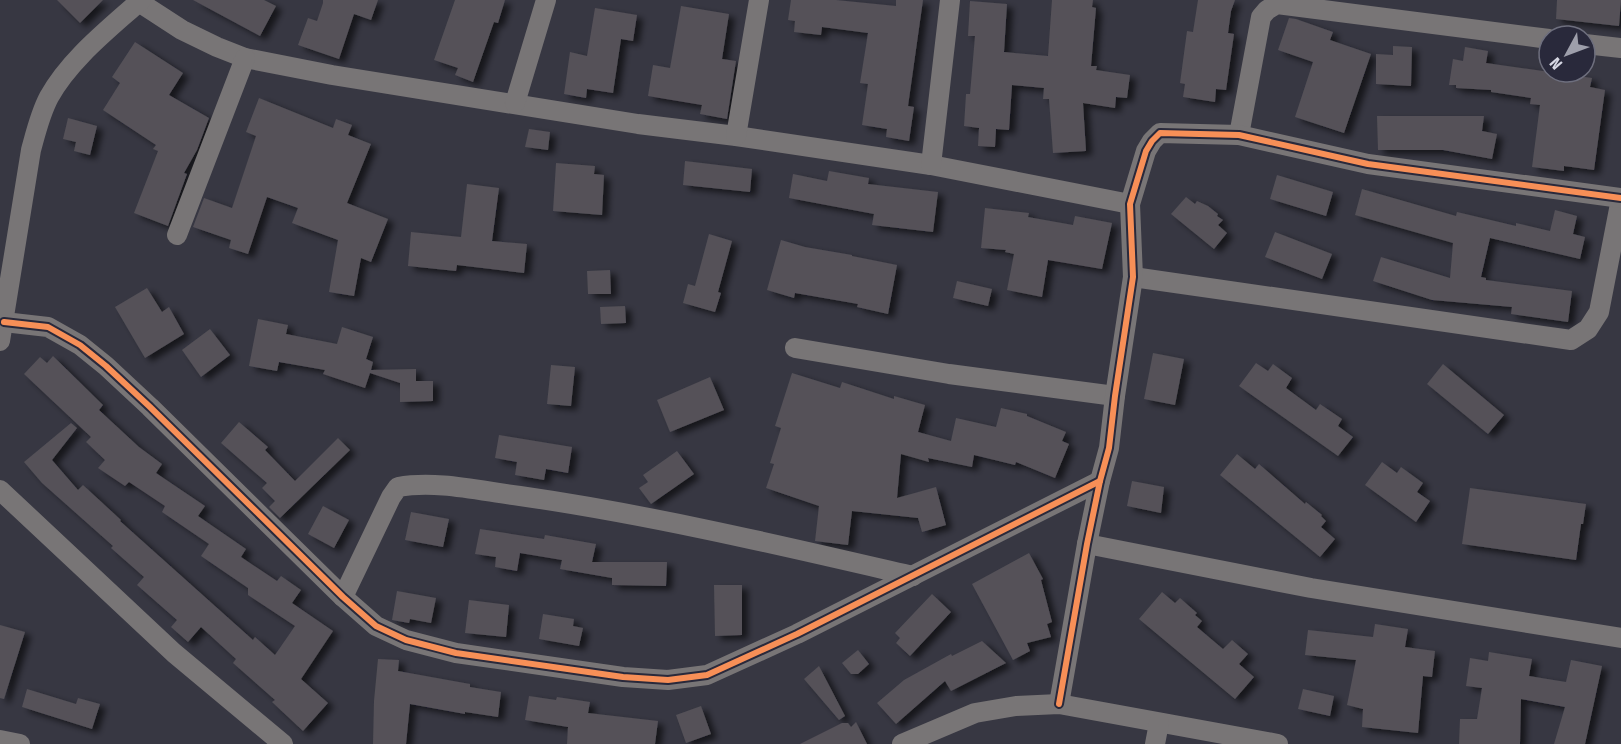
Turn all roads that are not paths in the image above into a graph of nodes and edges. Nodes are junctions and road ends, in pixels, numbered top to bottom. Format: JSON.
{"nodes":[{"id":1,"x":546,"y":0,"type":"edge"},
{"id":2,"x":759,"y":0,"type":"edge"},
{"id":3,"x":950,"y":0,"type":"edge"},
{"id":4,"x":140,"y":1,"type":"edge"},
{"id":5,"x":1537,"y":37,"type":"edge"},
{"id":6,"x":1597,"y":45,"type":"edge"},
{"id":7,"x":1621,"y":48,"type":"edge"},
{"id":8,"x":245,"y":58,"type":"junction"},
{"id":9,"x":515,"y":103,"type":"junction"},
{"id":10,"x":1239,"y":135,"type":"junction"},
{"id":11,"x":736,"y":136,"type":"junction"},
{"id":12,"x":931,"y":165,"type":"junction"},
{"id":13,"x":1621,"y":199,"type":"edge"},
{"id":14,"x":1130,"y":204,"type":"junction"},
{"id":15,"x":177,"y":235,"type":"dead end"},
{"id":16,"x":1133,"y":277,"type":"junction"},
{"id":17,"x":1613,"y":281,"type":"edge"},
{"id":18,"x":4,"y":322,"type":"junction"},
{"id":19,"x":0,"y":341,"type":"edge"},
{"id":20,"x":795,"y":348,"type":"dead end"},
{"id":21,"x":1115,"y":396,"type":"junction"},
{"id":22,"x":1100,"y":482,"type":"junction"},
{"id":23,"x":0,"y":490,"type":"edge"},
{"id":24,"x":1087,"y":544,"type":"junction"},
{"id":25,"x":913,"y":576,"type":"junction"},
{"id":26,"x":343,"y":597,"type":"junction"},
{"id":27,"x":1621,"y":638,"type":"edge"},
{"id":28,"x":1059,"y":704,"type":"junction"},
{"id":29,"x":1159,"y":723,"type":"junction"},
{"id":30,"x":0,"y":740,"type":"edge"},
{"id":31,"x":20,"y":744,"type":"edge"},
{"id":32,"x":283,"y":744,"type":"edge"},
{"id":33,"x":902,"y":744,"type":"edge"},
{"id":34,"x":1155,"y":744,"type":"edge"},
{"id":35,"x":1278,"y":744,"type":"edge"}],
"edges":[{"from":1,"to":9,"type":"street"},
{"from":2,"to":11,"type":"street"},
{"from":3,"to":12,"type":"street"},
{"from":4,"to":8,"type":"street"},
{"from":4,"to":18,"type":"street"},
{"from":5,"to":10,"type":"street"},
{"from":6,"to":7,"type":"street"},
{"from":8,"to":9,"type":"street"},
{"from":8,"to":15,"type":"street"},
{"from":9,"to":11,"type":"street"},
{"from":10,"to":13,"type":"street"},
{"from":10,"to":14,"type":"street"},
{"from":11,"to":12,"type":"street"},
{"from":12,"to":14,"type":"street"},
{"from":13,"to":17,"type":"street"},
{"from":14,"to":16,"type":"street"},
{"from":16,"to":17,"type":"street"},
{"from":16,"to":21,"type":"street"},
{"from":18,"to":19,"type":"street"},
{"from":18,"to":26,"type":"street"},
{"from":20,"to":21,"type":"street"},
{"from":21,"to":22,"type":"street"},
{"from":22,"to":24,"type":"street"},
{"from":22,"to":25,"type":"street"},
{"from":23,"to":32,"type":"street"},
{"from":24,"to":27,"type":"street"},
{"from":24,"to":28,"type":"street"},
{"from":25,"to":26,"type":"street"},
{"from":25,"to":26,"type":"street"},
{"from":28,"to":29,"type":"street"},
{"from":28,"to":33,"type":"street"},
{"from":29,"to":34,"type":"street"},
{"from":29,"to":35,"type":"street"},
{"from":30,"to":31,"type":"street"}]}
